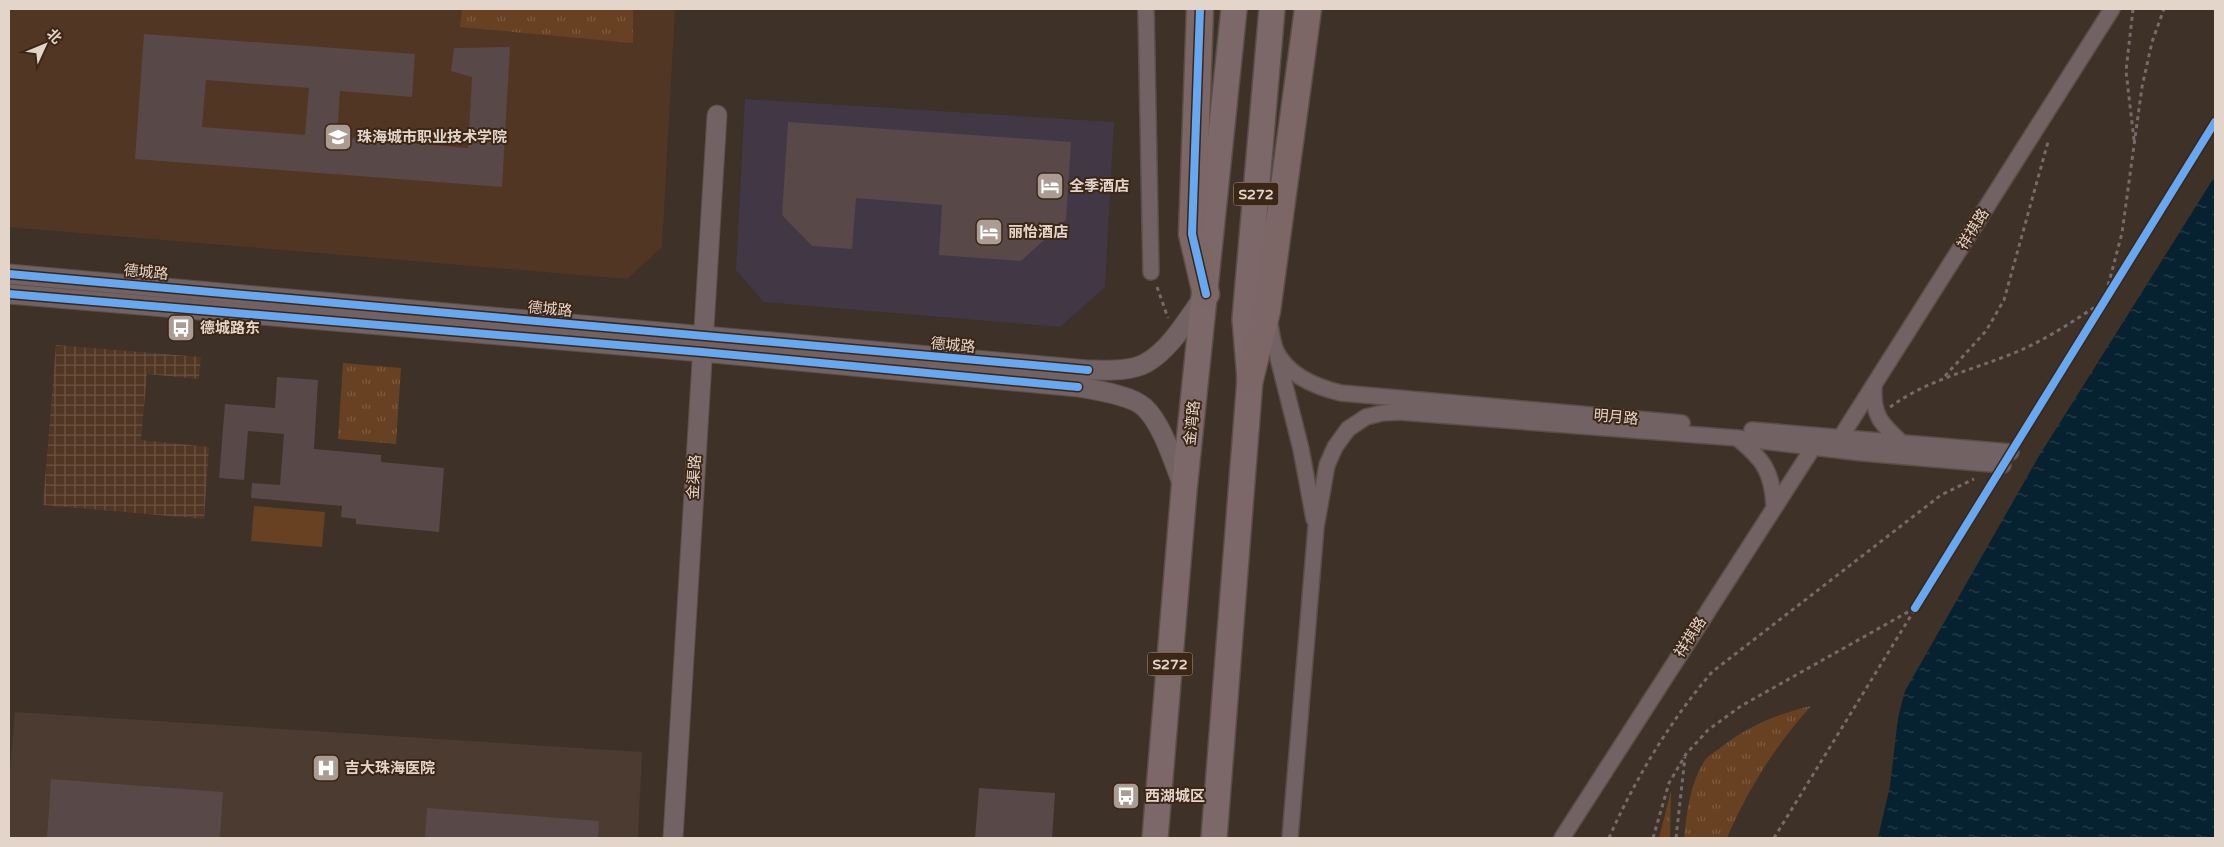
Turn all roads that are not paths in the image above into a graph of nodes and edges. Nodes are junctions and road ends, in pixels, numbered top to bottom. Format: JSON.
{"nodes":[{"id":1,"x":1146,"y":9,"type":"edge"},
{"id":2,"x":1200,"y":9,"type":"edge"},
{"id":3,"x":1234,"y":9,"type":"edge"},
{"id":4,"x":1272,"y":9,"type":"edge"},
{"id":5,"x":1308,"y":9,"type":"edge"},
{"id":6,"x":2112,"y":9,"type":"edge"},
{"id":7,"x":717,"y":116,"type":"dead end"},
{"id":8,"x":1151,"y":272,"type":"road end"},
{"id":9,"x":9,"y":274,"type":"edge"},
{"id":10,"x":9,"y":294,"type":"edge"},
{"id":11,"x":1206,"y":294,"type":"junction"},
{"id":12,"x":1267,"y":311,"type":"junction"},
{"id":13,"x":702,"y":344,"type":"junction"},
{"id":14,"x":1276,"y":350,"type":"junction"},
{"id":15,"x":1250,"y":379,"type":"junction"},
{"id":16,"x":1874,"y":386,"type":"junction"},
{"id":17,"x":1737,"y":438,"type":"junction"},
{"id":18,"x":1817,"y":441,"type":"junction"},
{"id":19,"x":1838,"y":443,"type":"junction"},
{"id":20,"x":1902,"y":443,"type":"junction"},
{"id":21,"x":2011,"y":452,"type":"dead end"},
{"id":22,"x":2003,"y":465,"type":"road end"},
{"id":23,"x":1184,"y":490,"type":"junction"},
{"id":24,"x":1774,"y":505,"type":"junction"},
{"id":25,"x":1316,"y":527,"type":"junction"},
{"id":26,"x":673,"y":838,"type":"edge"},
{"id":27,"x":1155,"y":838,"type":"edge"},
{"id":28,"x":1214,"y":838,"type":"edge"},
{"id":29,"x":1290,"y":838,"type":"edge"},
{"id":30,"x":1562,"y":838,"type":"edge"}],
"edges":[{"from":1,"to":8,"type":"street"},
{"from":2,"to":11,"type":"highway"},
{"from":3,"to":11,"type":"main road","name":"金湾路","number":"S272"},
{"from":4,"to":15,"type":"main road","number":"S272"},
{"from":5,"to":12,"type":"highway"},
{"from":6,"to":16,"type":"street","name":"祥祺路"},
{"from":7,"to":13,"type":"street","name":"金渠路"},
{"from":9,"to":13,"type":"street","name":"德城路"},
{"from":10,"to":13,"type":"street","name":"德城路"},
{"from":11,"to":13,"type":"street","name":"德城路"},
{"from":11,"to":23,"type":"main road","name":"金湾路","number":"S272"},
{"from":12,"to":14,"type":"street","name":"明月路"},
{"from":12,"to":15,"type":"highway"},
{"from":13,"to":23,"type":"street","name":"德城路"},
{"from":13,"to":26,"type":"street","name":"金渠路"},
{"from":14,"to":18,"type":"street","name":"明月路"},
{"from":14,"to":25,"type":"street"},
{"from":15,"to":28,"type":"main road","number":"S272"},
{"from":16,"to":19,"type":"street","name":"祥祺路"},
{"from":16,"to":20,"type":"street"},
{"from":17,"to":18,"type":"street","name":"明月路"},
{"from":17,"to":24,"type":"street"},
{"from":17,"to":25,"type":"street","name":"明月路"},
{"from":18,"to":19,"type":"street","name":"明月路"},
{"from":18,"to":24,"type":"street","name":"祥祺路"},
{"from":19,"to":20,"type":"street","name":"明月路"},
{"from":19,"to":22,"type":"street","name":"明月路"},
{"from":20,"to":21,"type":"street","name":"明月路"},
{"from":23,"to":27,"type":"main road","name":"金湾路","number":"S272"},
{"from":24,"to":30,"type":"street","name":"祥祺路"},
{"from":25,"to":29,"type":"street"}]}
